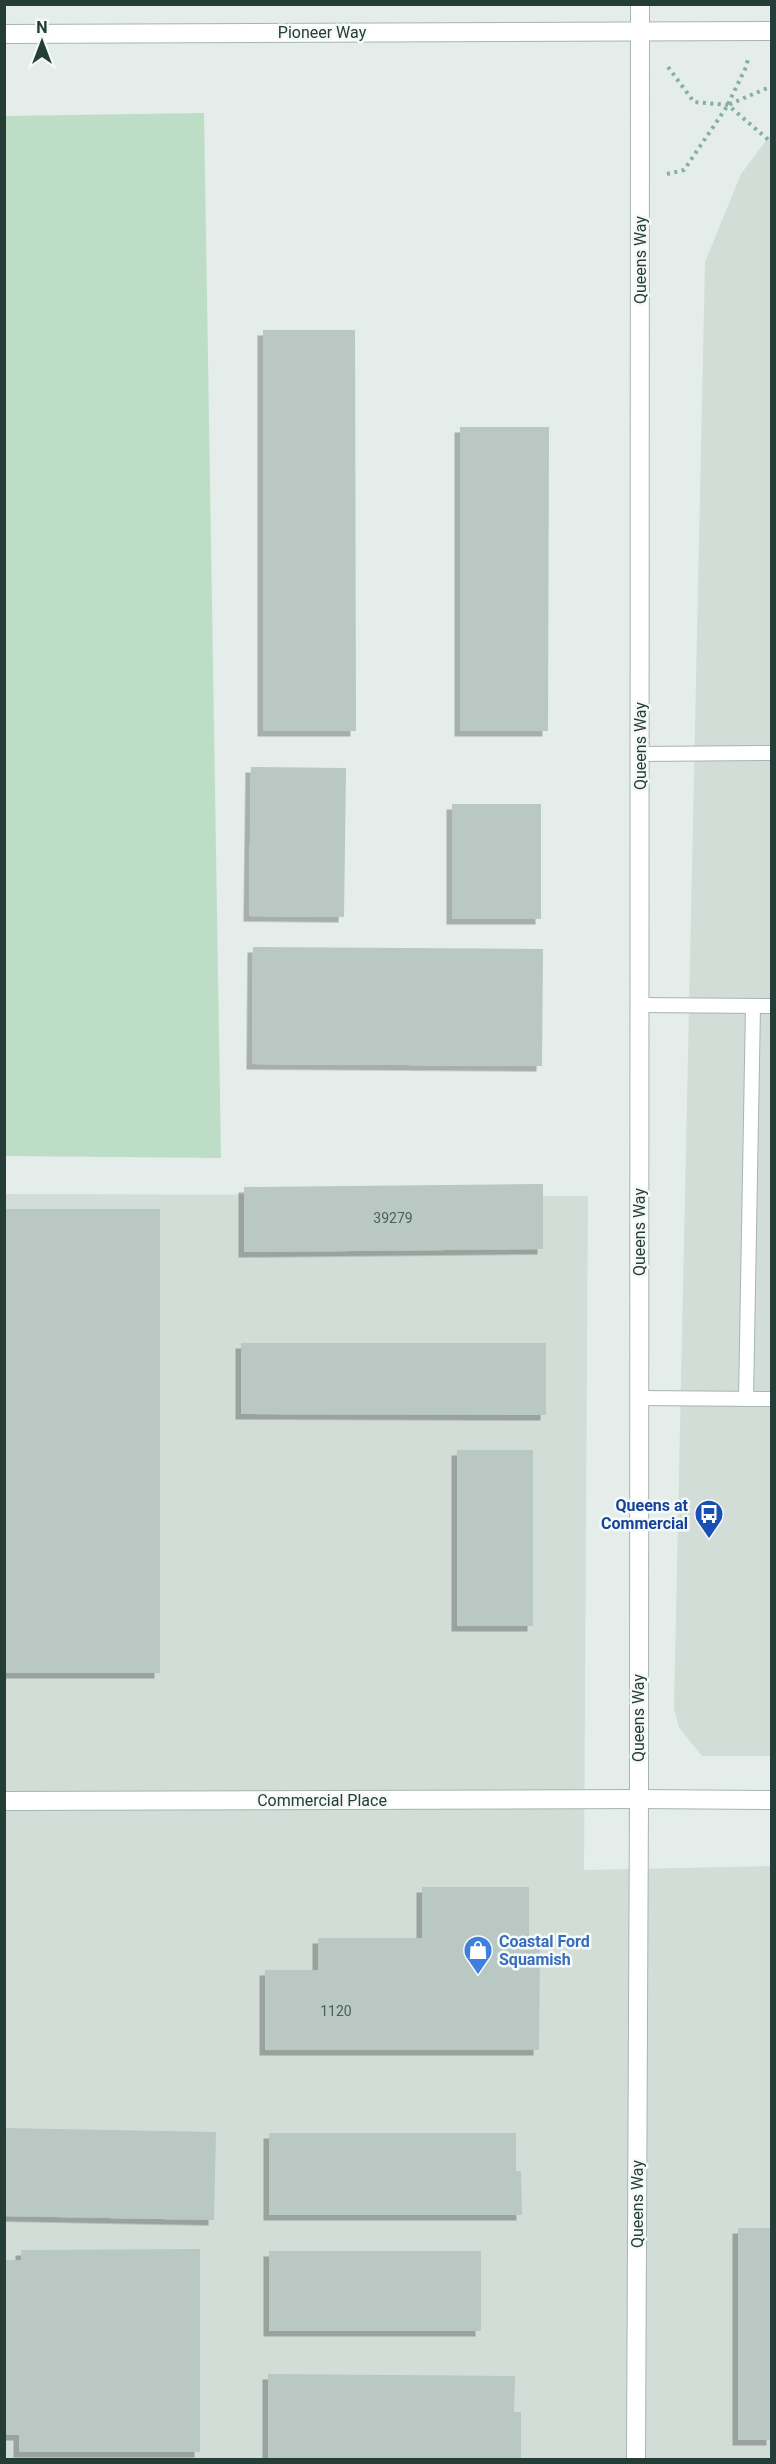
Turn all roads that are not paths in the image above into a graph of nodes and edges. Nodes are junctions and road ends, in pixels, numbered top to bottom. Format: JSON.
{"nodes":[{"id":1,"x":640,"y":4,"type":"edge"},
{"id":2,"x":771,"y":30,"type":"edge"},
{"id":3,"x":640,"y":31,"type":"junction"},
{"id":4,"x":4,"y":34,"type":"edge"},
{"id":5,"x":771,"y":753,"type":"edge"},
{"id":6,"x":640,"y":754,"type":"junction"},
{"id":7,"x":640,"y":1005,"type":"junction"},
{"id":8,"x":753,"y":1006,"type":"junction"},
{"id":9,"x":771,"y":1006,"type":"edge"},
{"id":10,"x":638,"y":1398,"type":"junction"},
{"id":11,"x":746,"y":1399,"type":"junction"},
{"id":12,"x":771,"y":1399,"type":"edge"},
{"id":13,"x":639,"y":1799,"type":"junction"},
{"id":14,"x":771,"y":1800,"type":"edge"},
{"id":15,"x":4,"y":1801,"type":"edge"},
{"id":16,"x":636,"y":2460,"type":"edge"}],
"edges":[{"from":1,"to":3,"type":"street","name":"Queens Way"},
{"from":2,"to":3,"type":"street","name":"Pioneer Way"},
{"from":3,"to":4,"type":"street","name":"Pioneer Way"},
{"from":3,"to":6,"type":"street","name":"Queens Way"},
{"from":5,"to":6,"type":"lane"},
{"from":6,"to":7,"type":"street","name":"Queens Way"},
{"from":7,"to":8,"type":"lane"},
{"from":7,"to":10,"type":"street","name":"Queens Way"},
{"from":8,"to":9,"type":"lane"},
{"from":8,"to":11,"type":"lane"},
{"from":10,"to":11,"type":"lane"},
{"from":10,"to":13,"type":"street","name":"Queens Way"},
{"from":11,"to":12,"type":"lane"},
{"from":13,"to":14,"type":"street","name":"Commercial Place"},
{"from":13,"to":15,"type":"street","name":"Commercial Place"},
{"from":13,"to":16,"type":"street","name":"Queens Way"}]}
